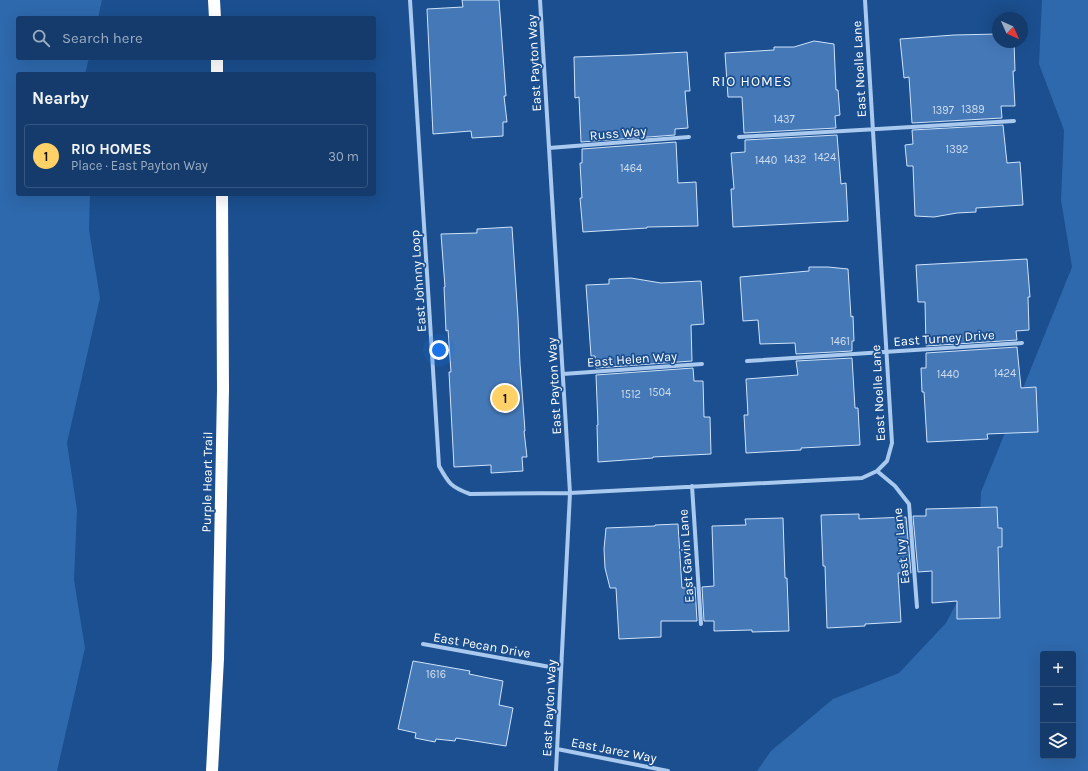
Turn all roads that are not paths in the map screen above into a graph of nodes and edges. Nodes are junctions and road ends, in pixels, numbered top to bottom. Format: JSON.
{"nodes":[{"id":1,"x":214,"y":0,"type":"edge"},
{"id":2,"x":410,"y":0,"type":"edge"},
{"id":3,"x":540,"y":0,"type":"edge"},
{"id":4,"x":865,"y":0,"type":"edge"},
{"id":5,"x":215,"y":16,"type":"edge"},
{"id":6,"x":217,"y":60,"type":"edge"},
{"id":7,"x":217,"y":72,"type":"edge"},
{"id":8,"x":1014,"y":121,"type":"dead end"},
{"id":9,"x":873,"y":129,"type":"junction"},
{"id":10,"x":689,"y":137,"type":"dead end"},
{"id":11,"x":739,"y":137,"type":"dead end"},
{"id":12,"x":549,"y":148,"type":"junction"},
{"id":13,"x":222,"y":196,"type":"edge"},
{"id":14,"x":1022,"y":343,"type":"dead end"},
{"id":15,"x":886,"y":352,"type":"junction"},
{"id":16,"x":747,"y":361,"type":"dead end"},
{"id":17,"x":702,"y":364,"type":"dead end"},
{"id":18,"x":563,"y":374,"type":"junction"},
{"id":19,"x":877,"y":471,"type":"junction"},
{"id":20,"x":692,"y":486,"type":"junction"},
{"id":21,"x":570,"y":493,"type":"junction"},
{"id":22,"x":918,"y":606,"type":"dead end"},
{"id":23,"x":701,"y":624,"type":"dead end"},
{"id":24,"x":423,"y":644,"type":"dead end"},
{"id":25,"x":562,"y":669,"type":"junction"},
{"id":26,"x":557,"y":748,"type":"junction"},
{"id":27,"x":212,"y":771,"type":"edge"},
{"id":28,"x":556,"y":771,"type":"edge"},
{"id":29,"x":668,"y":771,"type":"edge"}],
"edges":[{"from":1,"to":5,"type":"highway"},
{"from":2,"to":21,"type":"street","name":"East Johnny Loop"},
{"from":3,"to":12,"type":"street","name":"East Payton Way"},
{"from":4,"to":9,"type":"street","name":"East Noelle Lane"},
{"from":6,"to":7,"type":"highway"},
{"from":8,"to":9,"type":"street"},
{"from":9,"to":11,"type":"street"},
{"from":9,"to":15,"type":"street","name":"East Noelle Lane"},
{"from":10,"to":12,"type":"street","name":"Russ Way"},
{"from":12,"to":18,"type":"street","name":"East Payton Way"},
{"from":13,"to":27,"type":"highway","name":"Purple Heart Trail"},
{"from":14,"to":15,"type":"street","name":"East Turney Drive"},
{"from":15,"to":16,"type":"street","name":"East Turney Drive"},
{"from":15,"to":19,"type":"street","name":"East Noelle Lane"},
{"from":17,"to":18,"type":"street","name":"East Helen Way"},
{"from":18,"to":21,"type":"street","name":"East Payton Way"},
{"from":19,"to":20,"type":"street"},
{"from":19,"to":22,"type":"street","name":"East Ivy Lane"},
{"from":20,"to":21,"type":"street"},
{"from":20,"to":23,"type":"street","name":"East Gavin Lane"},
{"from":21,"to":25,"type":"street","name":"East Payton Way"},
{"from":24,"to":25,"type":"street","name":"East Pecan Drive"},
{"from":25,"to":26,"type":"street","name":"East Payton Way"},
{"from":26,"to":28,"type":"street","name":"East Payton Way"},
{"from":26,"to":29,"type":"street","name":"East Jarez Way"}]}
